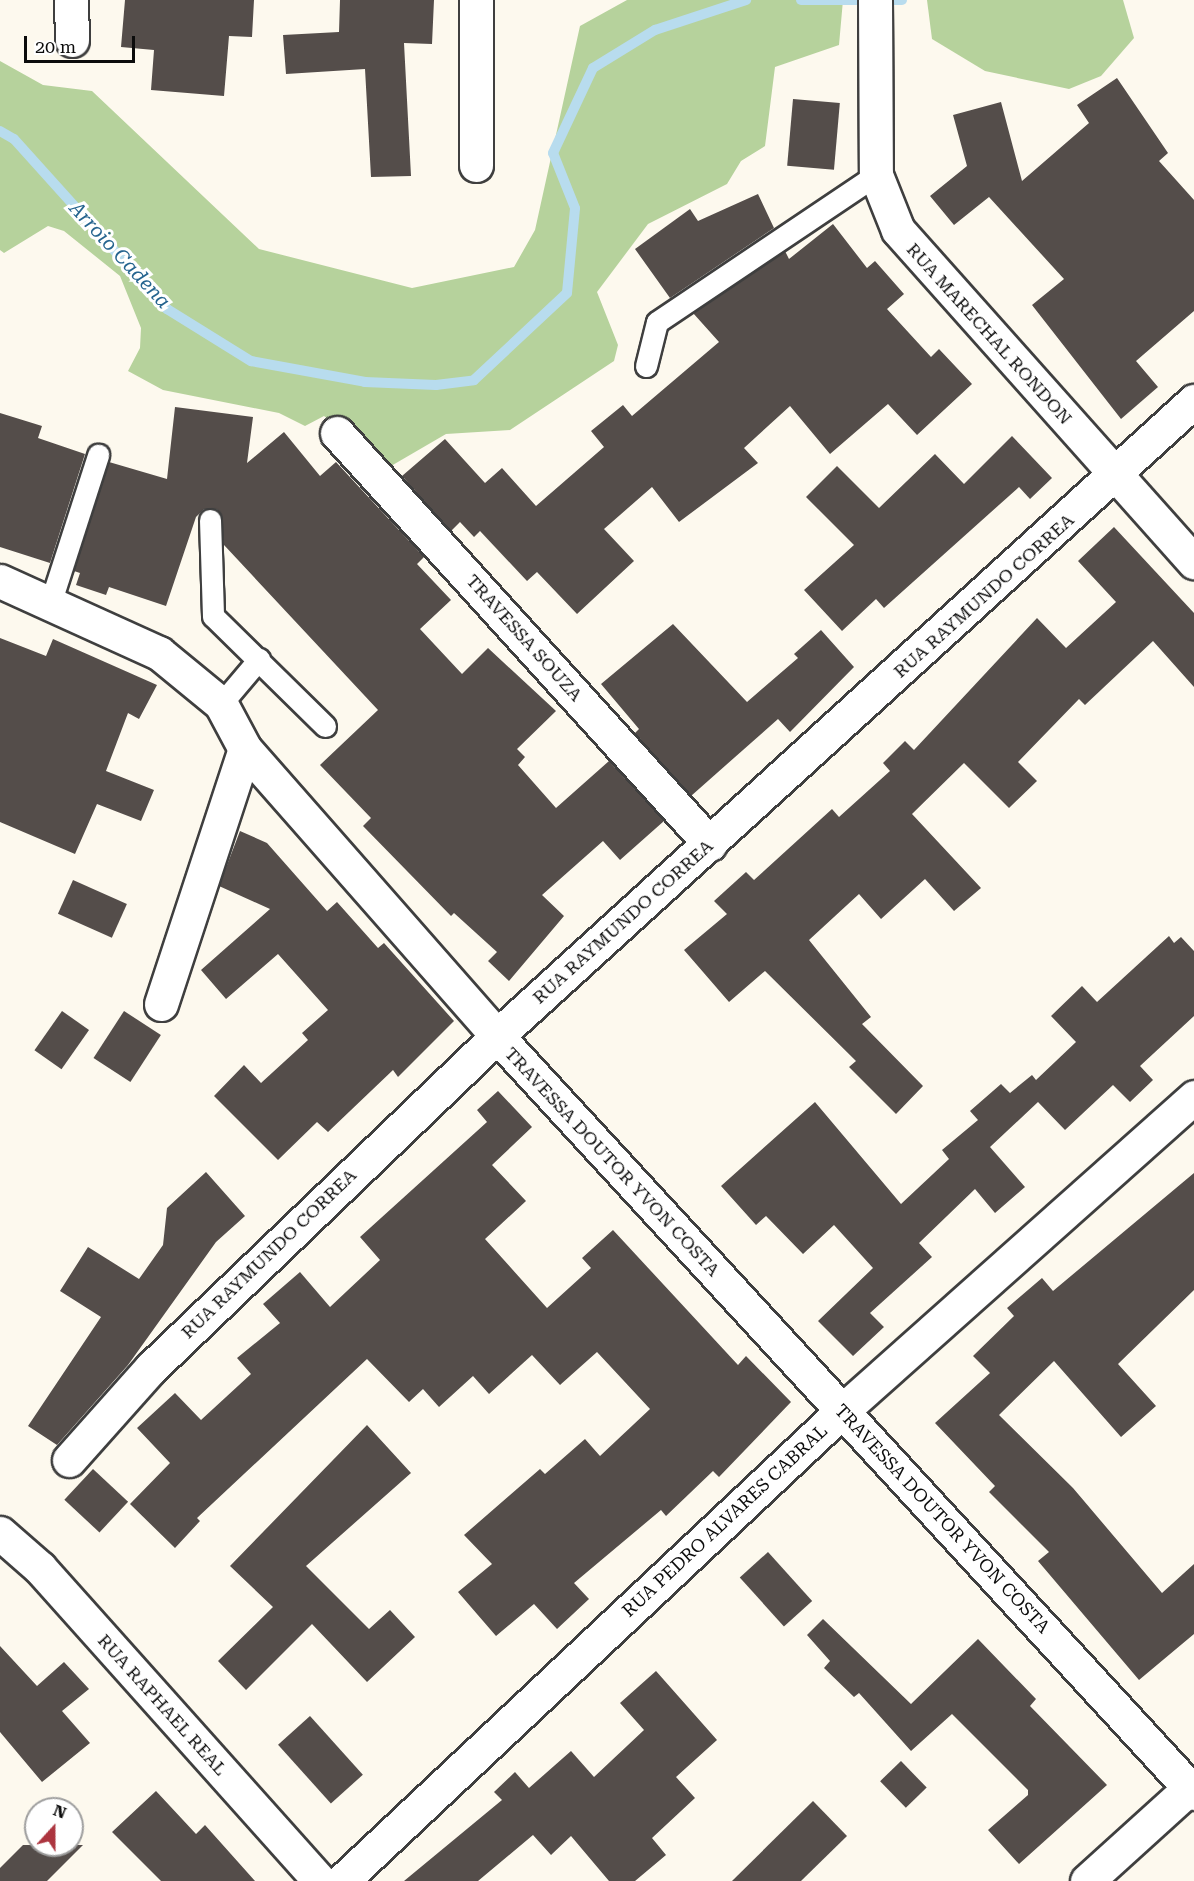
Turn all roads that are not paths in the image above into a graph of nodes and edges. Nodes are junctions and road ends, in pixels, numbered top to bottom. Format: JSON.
{"nodes":[{"id":1,"x":72,"y":0,"type":"edge"},
{"id":2,"x":476,"y":0,"type":"edge"},
{"id":3,"x":875,"y":0,"type":"edge"},
{"id":4,"x":72,"y":40,"type":"dead end"},
{"id":5,"x":476,"y":165,"type":"dead end"},
{"id":6,"x":876,"y":175,"type":"junction"},
{"id":7,"x":646,"y":366,"type":"dead end"},
{"id":8,"x":1194,"y":401,"type":"edge"},
{"id":9,"x":337,"y":433,"type":"dead end"},
{"id":10,"x":98,"y":455,"type":"dead end"},
{"id":11,"x":1116,"y":477,"type":"junction"},
{"id":12,"x":210,"y":520,"type":"dead end"},
{"id":13,"x":1194,"y":562,"type":"edge"},
{"id":14,"x":0,"y":581,"type":"edge"},
{"id":15,"x":50,"y":604,"type":"junction"},
{"id":16,"x":259,"y":659,"type":"junction"},
{"id":17,"x":221,"y":704,"type":"junction"},
{"id":18,"x":325,"y":726,"type":"dead end"},
{"id":19,"x":245,"y":749,"type":"junction"},
{"id":20,"x":711,"y":844,"type":"junction"},
{"id":21,"x":161,"y":1004,"type":"dead end"},
{"id":22,"x":496,"y":1036,"type":"junction"},
{"id":23,"x":1194,"y":1097,"type":"edge"},
{"id":24,"x":842,"y":1411,"type":"junction"},
{"id":25,"x":69,"y":1460,"type":"dead end"},
{"id":26,"x":0,"y":1533,"type":"edge"},
{"id":27,"x":1193,"y":1788,"type":"edge"},
{"id":28,"x":320,"y":1881,"type":"edge"},
{"id":29,"x":342,"y":1881,"type":"edge"},
{"id":30,"x":1087,"y":1881,"type":"edge"}],
"edges":[{"from":1,"to":4,"type":"street"},
{"from":2,"to":5,"type":"street"},
{"from":3,"to":6,"type":"street","name":"RUA MARECHAL RONDON"},
{"from":6,"to":7,"type":"lane"},
{"from":6,"to":11,"type":"street","name":"RUA MARECHAL RONDON"},
{"from":8,"to":11,"type":"street","name":"RUA RAYMUNDO CORREA"},
{"from":9,"to":20,"type":"street","name":"TRAVESSA SOUZA"},
{"from":10,"to":15,"type":"lane"},
{"from":11,"to":13,"type":"street","name":"RUA MARECHAL RONDON"},
{"from":11,"to":20,"type":"street","name":"RUA RAYMUNDO CORREA"},
{"from":12,"to":16,"type":"lane"},
{"from":14,"to":15,"type":"street","name":"TRAVESSA DOUTOR YVON COSTA"},
{"from":15,"to":17,"type":"street","name":"TRAVESSA DOUTOR YVON COSTA"},
{"from":16,"to":17,"type":"lane"},
{"from":16,"to":18,"type":"lane"},
{"from":17,"to":19,"type":"street","name":"TRAVESSA DOUTOR YVON COSTA"},
{"from":19,"to":21,"type":"street"},
{"from":19,"to":22,"type":"street","name":"TRAVESSA DOUTOR YVON COSTA"},
{"from":20,"to":22,"type":"street","name":"RUA RAYMUNDO CORREA"},
{"from":22,"to":24,"type":"street","name":"TRAVESSA DOUTOR YVON COSTA"},
{"from":22,"to":25,"type":"street","name":"RUA RAYMUNDO CORREA"},
{"from":23,"to":24,"type":"street","name":"RUA PEDRO ALVARES CABRAL"},
{"from":24,"to":27,"type":"street","name":"TRAVESSA DOUTOR YVON COSTA"},
{"from":24,"to":29,"type":"street","name":"RUA PEDRO ALVARES CABRAL"},
{"from":26,"to":28,"type":"street","name":"RUA RAPHAEL REAL"},
{"from":27,"to":30,"type":"street"}]}
